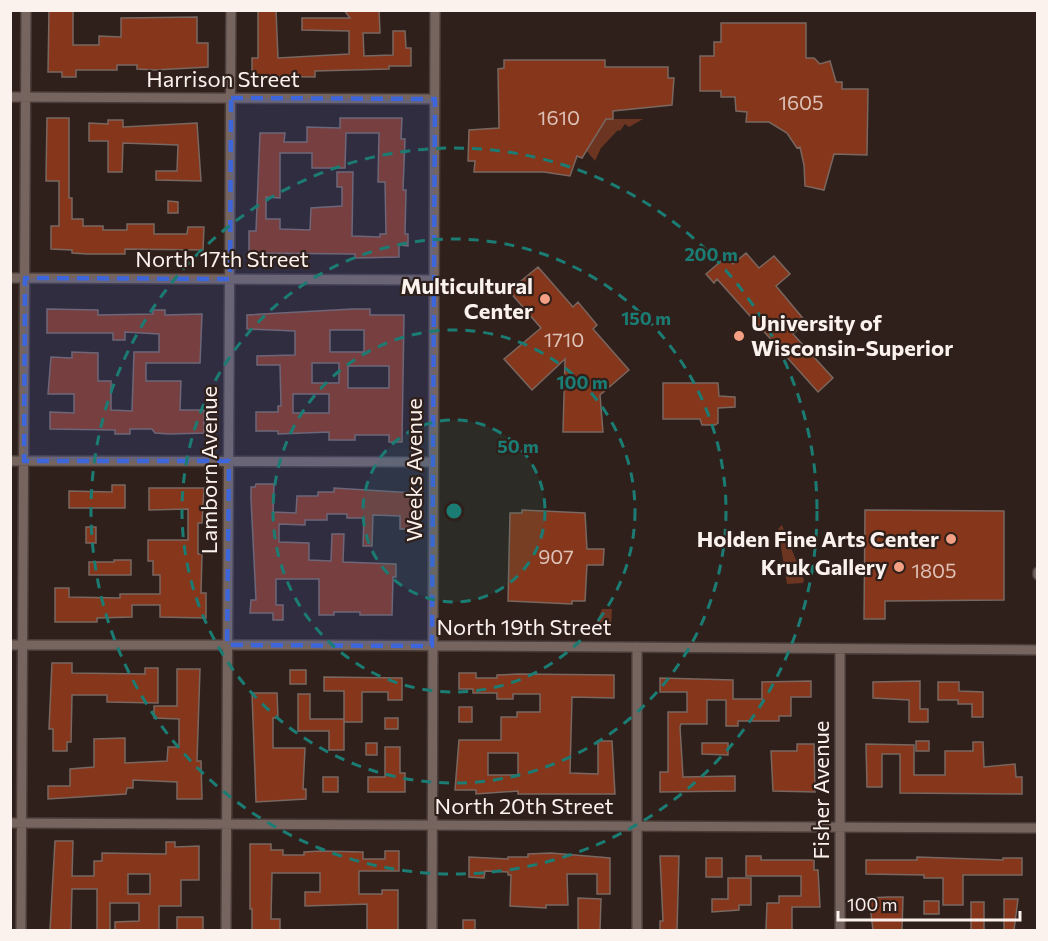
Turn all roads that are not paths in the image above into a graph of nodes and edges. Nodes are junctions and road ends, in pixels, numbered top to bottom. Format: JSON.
{"nodes":[{"id":1,"x":26,"y":10,"type":"edge"},
{"id":2,"x":231,"y":10,"type":"edge"},
{"id":3,"x":435,"y":10,"type":"edge"},
{"id":4,"x":10,"y":97,"type":"edge"},
{"id":5,"x":24,"y":97,"type":"junction"},
{"id":6,"x":231,"y":98,"type":"junction"},
{"id":7,"x":435,"y":99,"type":"junction"},
{"id":8,"x":10,"y":278,"type":"edge"},
{"id":9,"x":25,"y":278,"type":"junction"},
{"id":10,"x":230,"y":279,"type":"junction"},
{"id":11,"x":434,"y":280,"type":"junction"},
{"id":12,"x":10,"y":461,"type":"edge"},
{"id":13,"x":24,"y":461,"type":"junction"},
{"id":14,"x":229,"y":461,"type":"junction"},
{"id":15,"x":434,"y":462,"type":"junction"},
{"id":16,"x":10,"y":645,"type":"edge"},
{"id":17,"x":24,"y":645,"type":"junction"},
{"id":18,"x":227,"y":645,"type":"junction"},
{"id":19,"x":432,"y":646,"type":"junction"},
{"id":20,"x":637,"y":647,"type":"junction"},
{"id":21,"x":840,"y":649,"type":"junction"},
{"id":22,"x":1038,"y":651,"type":"edge"},
{"id":23,"x":10,"y":823,"type":"edge"},
{"id":24,"x":22,"y":823,"type":"junction"},
{"id":25,"x":227,"y":823,"type":"junction"},
{"id":26,"x":433,"y":825,"type":"junction"},
{"id":27,"x":638,"y":826,"type":"junction"},
{"id":28,"x":841,"y":828,"type":"junction"},
{"id":29,"x":1038,"y":828,"type":"edge"},
{"id":30,"x":21,"y":930,"type":"edge"},
{"id":31,"x":226,"y":930,"type":"edge"},
{"id":32,"x":432,"y":930,"type":"edge"},
{"id":33,"x":637,"y":930,"type":"edge"},
{"id":34,"x":840,"y":930,"type":"edge"}],
"edges":[{"from":1,"to":5,"type":"street"},
{"from":2,"to":6,"type":"street","name":"Lamborn Avenue"},
{"from":3,"to":7,"type":"street","name":"Weeks Avenue"},
{"from":4,"to":5,"type":"street","name":"Harrison Street"},
{"from":5,"to":6,"type":"street","name":"Harrison Street"},
{"from":5,"to":9,"type":"street"},
{"from":6,"to":7,"type":"street","name":"Harrison Street"},
{"from":6,"to":10,"type":"street","name":"Lamborn Avenue"},
{"from":7,"to":11,"type":"street","name":"Weeks Avenue"},
{"from":8,"to":9,"type":"street","name":"North 17th Street"},
{"from":9,"to":10,"type":"street","name":"North 17th Street"},
{"from":9,"to":13,"type":"street"},
{"from":10,"to":11,"type":"street","name":"North 17th Street"},
{"from":10,"to":14,"type":"street","name":"Lamborn Avenue"},
{"from":11,"to":15,"type":"street","name":"Weeks Avenue"},
{"from":12,"to":13,"type":"street"},
{"from":13,"to":14,"type":"street"},
{"from":13,"to":17,"type":"street"},
{"from":14,"to":15,"type":"street"},
{"from":14,"to":18,"type":"street","name":"Lamborn Avenue"},
{"from":15,"to":19,"type":"street","name":"Weeks Avenue"},
{"from":16,"to":17,"type":"street","name":"North 19th Street"},
{"from":17,"to":18,"type":"street","name":"North 19th Street"},
{"from":17,"to":24,"type":"street"},
{"from":18,"to":19,"type":"street","name":"North 19th Street"},
{"from":18,"to":25,"type":"street","name":"Lamborn Avenue"},
{"from":19,"to":20,"type":"street","name":"North 19th Street"},
{"from":19,"to":26,"type":"street","name":"Weeks Avenue"},
{"from":20,"to":21,"type":"street","name":"North 19th Street"},
{"from":20,"to":27,"type":"street"},
{"from":21,"to":22,"type":"street","name":"North 19th Street"},
{"from":21,"to":28,"type":"street","name":"Fisher Avenue"},
{"from":23,"to":24,"type":"street","name":"North 20th Street"},
{"from":24,"to":25,"type":"street","name":"North 20th Street"},
{"from":24,"to":30,"type":"street"},
{"from":25,"to":26,"type":"street","name":"North 20th Street"},
{"from":25,"to":31,"type":"street","name":"Lamborn Avenue"},
{"from":26,"to":27,"type":"street","name":"North 20th Street"},
{"from":26,"to":32,"type":"street","name":"Weeks Avenue"},
{"from":27,"to":28,"type":"street","name":"North 20th Street"},
{"from":27,"to":33,"type":"street"},
{"from":28,"to":29,"type":"street","name":"North 20th Street"},
{"from":28,"to":34,"type":"street","name":"Fisher Avenue"}]}
